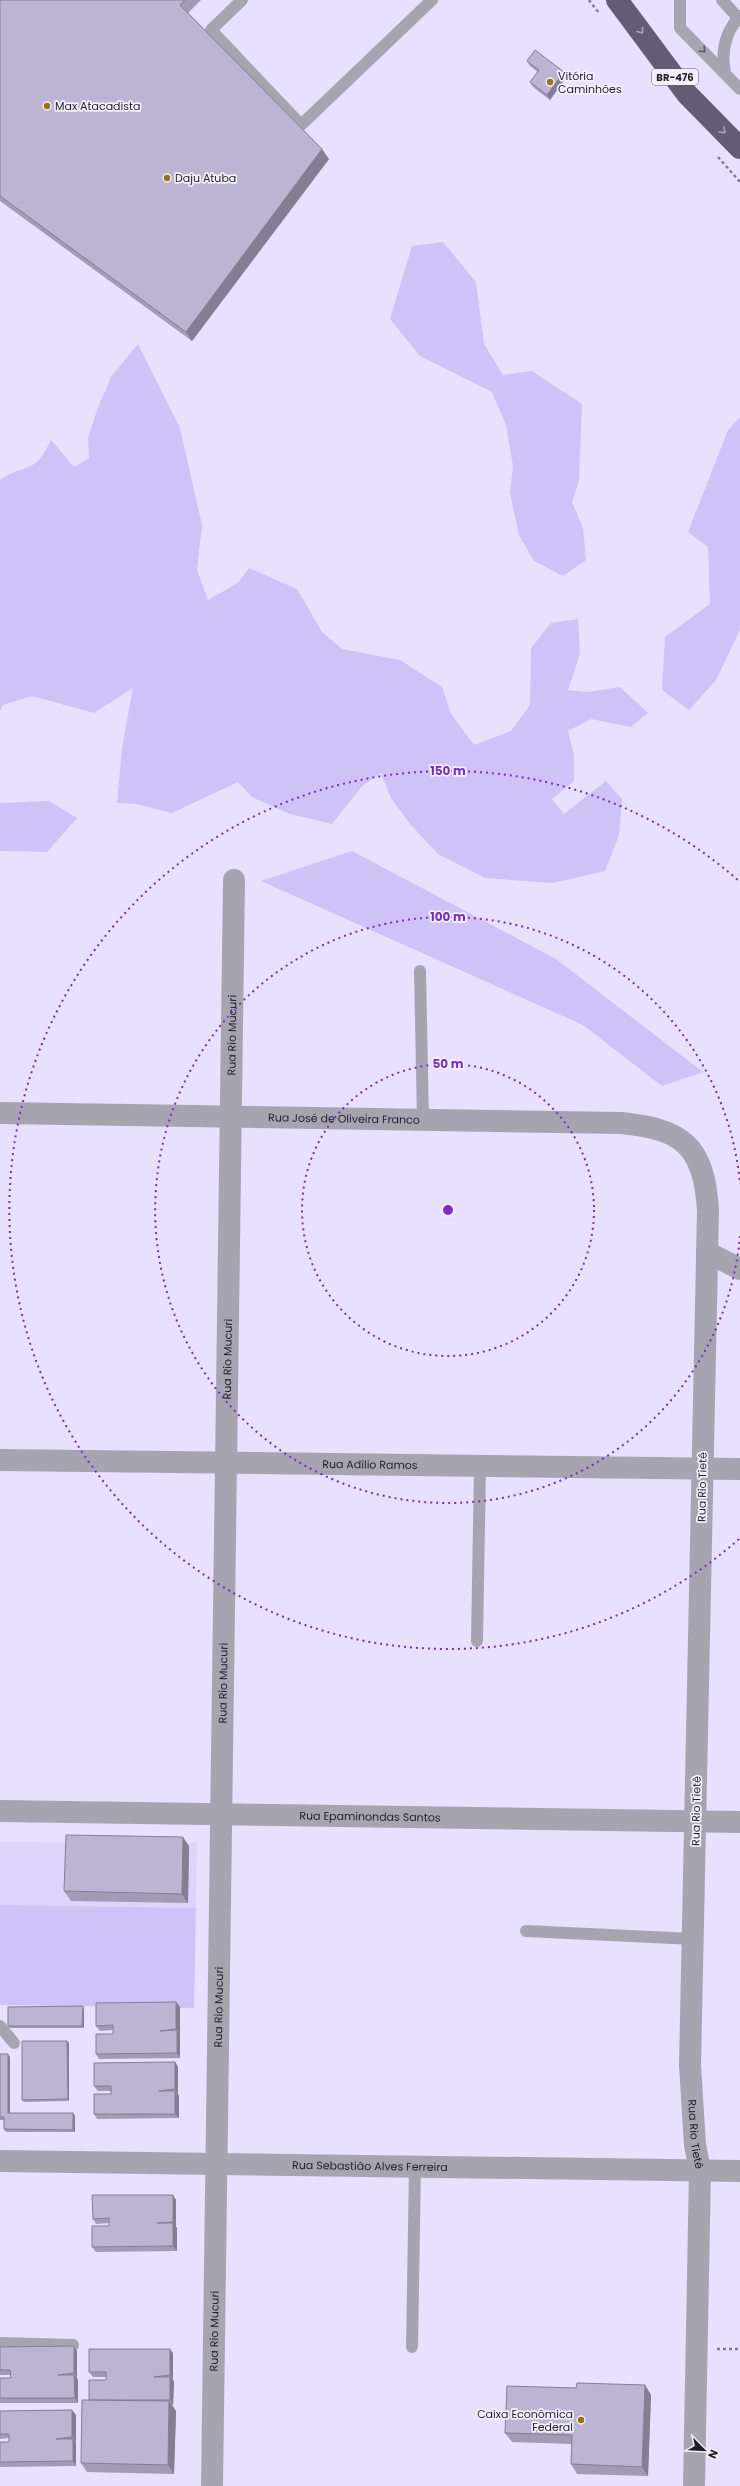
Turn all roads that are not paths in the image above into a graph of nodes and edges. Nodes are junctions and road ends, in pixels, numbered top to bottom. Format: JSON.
{"nodes":[{"id":1,"x":242,"y":0,"type":"edge"},
{"id":2,"x":432,"y":0,"type":"edge"},
{"id":3,"x":617,"y":0,"type":"edge"},
{"id":4,"x":680,"y":0,"type":"edge"},
{"id":5,"x":722,"y":0,"type":"edge"},
{"id":6,"x":740,"y":18,"type":"edge"},
{"id":7,"x":725,"y":73,"type":"junction"},
{"id":8,"x":740,"y":89,"type":"edge"},
{"id":9,"x":740,"y":148,"type":"edge"},
{"id":10,"x":234,"y":880,"type":"dead end"},
{"id":11,"x":420,"y":970,"type":"dead end"},
{"id":12,"x":0,"y":1113,"type":"edge"},
{"id":13,"x":231,"y":1117,"type":"junction"},
{"id":14,"x":423,"y":1120,"type":"junction"},
{"id":15,"x":684,"y":1141,"type":"joint"},
{"id":16,"x":708,"y":1252,"type":"junction"},
{"id":17,"x":740,"y":1269,"type":"edge"},
{"id":18,"x":0,"y":1460,"type":"edge"},
{"id":19,"x":226,"y":1463,"type":"junction"},
{"id":20,"x":480,"y":1466,"type":"junction"},
{"id":21,"x":703,"y":1469,"type":"junction"},
{"id":22,"x":740,"y":1469,"type":"edge"},
{"id":23,"x":477,"y":1641,"type":"dead end"},
{"id":24,"x":0,"y":1810,"type":"edge"},
{"id":25,"x":221,"y":1814,"type":"junction"},
{"id":26,"x":696,"y":1821,"type":"junction"},
{"id":27,"x":740,"y":1822,"type":"edge"},
{"id":28,"x":526,"y":1931,"type":"dead end"},
{"id":29,"x":693,"y":1939,"type":"junction"},
{"id":30,"x":0,"y":2026,"type":"edge"},
{"id":31,"x":14,"y":2043,"type":"dead end"},
{"id":32,"x":0,"y":2161,"type":"edge"},
{"id":33,"x":217,"y":2164,"type":"junction"},
{"id":34,"x":415,"y":2166,"type":"junction"},
{"id":35,"x":700,"y":2170,"type":"junction"},
{"id":36,"x":740,"y":2171,"type":"edge"},
{"id":37,"x":0,"y":2343,"type":"edge"},
{"id":38,"x":73,"y":2345,"type":"edge"},
{"id":39,"x":412,"y":2347,"type":"dead end"},
{"id":40,"x":212,"y":2486,"type":"edge"},
{"id":41,"x":694,"y":2486,"type":"edge"}],
"edges":[{"from":1,"to":2,"type":"lane"},
{"from":3,"to":9,"type":"highway","number":"BR-476","one_way":true},
{"from":4,"to":7,"type":"lane","one_way":true},
{"from":5,"to":6,"type":"lane"},
{"from":6,"to":7,"type":"lane"},
{"from":7,"to":8,"type":"lane"},
{"from":10,"to":13,"type":"street","name":"Rua Rio Mucuri"},
{"from":11,"to":14,"type":"lane"},
{"from":12,"to":13,"type":"street","name":"Rua José de Oliveira Franco"},
{"from":13,"to":14,"type":"street","name":"Rua José de Oliveira Franco"},
{"from":13,"to":19,"type":"street","name":"Rua Rio Mucuri"},
{"from":14,"to":15,"type":"street","name":"Rua José de Oliveira Franco"},
{"from":15,"to":16,"type":"street","name":"Rua Rio Tietê"},
{"from":16,"to":17,"type":"street"},
{"from":16,"to":21,"type":"street","name":"Rua Rio Tietê"},
{"from":18,"to":19,"type":"street","name":"Rua Adílio Ramos"},
{"from":19,"to":20,"type":"street","name":"Rua Adílio Ramos"},
{"from":19,"to":25,"type":"street","name":"Rua Rio Mucuri"},
{"from":20,"to":21,"type":"street","name":"Rua Adílio Ramos"},
{"from":20,"to":23,"type":"lane"},
{"from":21,"to":22,"type":"street","name":"Rua Adílio Ramos"},
{"from":21,"to":26,"type":"street","name":"Rua Rio Tietê"},
{"from":24,"to":25,"type":"street","name":"Rua Epaminondas Santos"},
{"from":25,"to":26,"type":"street","name":"Rua Epaminondas Santos"},
{"from":25,"to":33,"type":"street","name":"Rua Rio Mucuri"},
{"from":26,"to":27,"type":"street","name":"Rua Epaminondas Santos"},
{"from":26,"to":29,"type":"street","name":"Rua Rio Tietê"},
{"from":28,"to":29,"type":"lane"},
{"from":29,"to":35,"type":"street","name":"Rua Rio Tietê"},
{"from":30,"to":31,"type":"lane"},
{"from":32,"to":33,"type":"street","name":"Rua Sebastião Alves Ferreira"},
{"from":33,"to":34,"type":"street","name":"Rua Sebastião Alves Ferreira"},
{"from":33,"to":40,"type":"street","name":"Rua Rio Mucuri"},
{"from":34,"to":35,"type":"street","name":"Rua Sebastião Alves Ferreira"},
{"from":34,"to":39,"type":"lane"},
{"from":35,"to":36,"type":"street","name":"Rua Sebastião Alves Ferreira"},
{"from":35,"to":41,"type":"street","name":"Rua Rio Tietê"},
{"from":37,"to":38,"type":"lane"}]}
